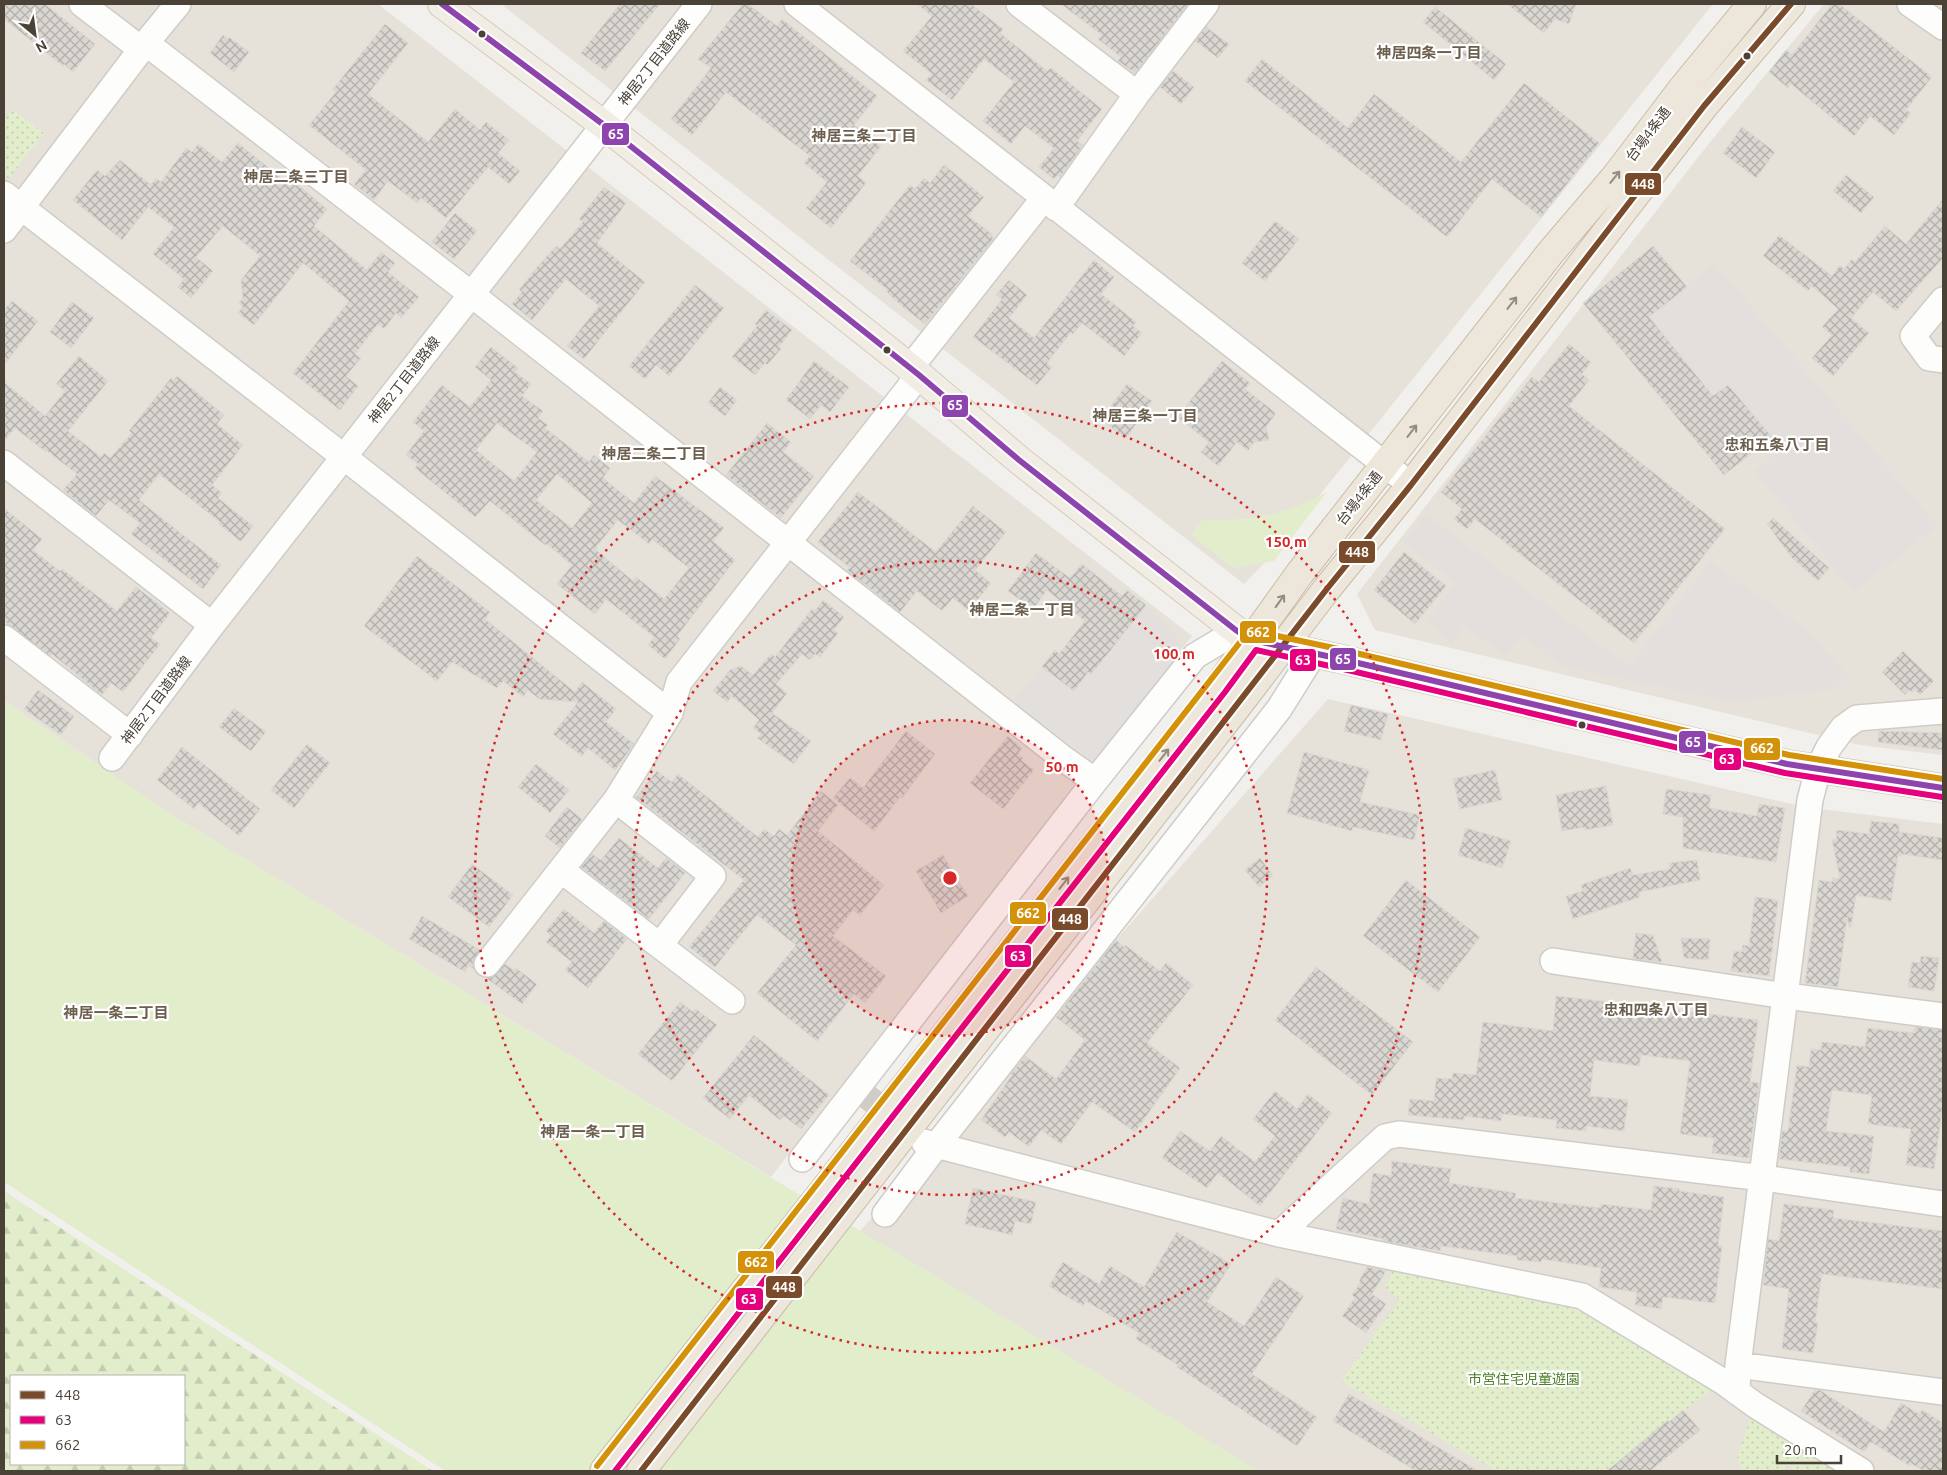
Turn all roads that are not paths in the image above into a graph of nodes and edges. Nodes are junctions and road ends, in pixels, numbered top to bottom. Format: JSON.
{"nodes":[{"id":1,"x":82,"y":4,"type":"edge"},
{"id":2,"x":178,"y":4,"type":"edge"},
{"id":3,"x":442,"y":4,"type":"edge"},
{"id":4,"x":699,"y":4,"type":"edge"},
{"id":5,"x":797,"y":4,"type":"edge"},
{"id":6,"x":1019,"y":4,"type":"edge"},
{"id":7,"x":1206,"y":4,"type":"edge"},
{"id":8,"x":1752,"y":4,"type":"edge"},
{"id":9,"x":1791,"y":4,"type":"edge"},
{"id":10,"x":1910,"y":4,"type":"edge"},
{"id":11,"x":1943,"y":28,"type":"edge"},
{"id":12,"x":143,"y":46,"type":"junction"},
{"id":13,"x":1137,"y":94,"type":"junction"},
{"id":14,"x":604,"y":125,"type":"junction"},
{"id":15,"x":12,"y":201,"type":"edge"},
{"id":16,"x":1050,"y":203,"type":"junction"},
{"id":17,"x":4,"y":230,"type":"edge"},
{"id":18,"x":471,"y":294,"type":"junction"},
{"id":19,"x":1943,"y":300,"type":"edge"},
{"id":20,"x":1943,"y":360,"type":"edge"},
{"id":21,"x":915,"y":372,"type":"junction"},
{"id":22,"x":344,"y":457,"type":"junction"},
{"id":23,"x":4,"y":463,"type":"edge"},
{"id":24,"x":1386,"y":465,"type":"junction"},
{"id":25,"x":1411,"y":485,"type":"junction"},
{"id":26,"x":789,"y":542,"type":"junction"},
{"id":27,"x":212,"y":625,"type":"junction"},
{"id":28,"x":1245,"y":636,"type":"junction"},
{"id":29,"x":4,"y":638,"type":"edge"},
{"id":30,"x":1284,"y":647,"type":"junction"},
{"id":31,"x":1314,"y":653,"type":"junction"},
{"id":32,"x":1943,"y":711,"type":"edge"},
{"id":33,"x":670,"y":713,"type":"junction"},
{"id":34,"x":130,"y":735,"type":"junction"},
{"id":35,"x":112,"y":758,"type":"dead end"},
{"id":36,"x":1818,"y":769,"type":"junction"},
{"id":37,"x":1095,"y":781,"type":"junction"},
{"id":38,"x":1943,"y":788,"type":"edge"},
{"id":39,"x":616,"y":800,"type":"junction"},
{"id":40,"x":561,"y":870,"type":"junction"},
{"id":41,"x":660,"y":945,"type":"junction"},
{"id":42,"x":1553,"y":962,"type":"dead end"},
{"id":43,"x":487,"y":964,"type":"dead end"},
{"id":44,"x":1786,"y":996,"type":"junction"},
{"id":45,"x":732,"y":1001,"type":"dead end"},
{"id":46,"x":1943,"y":1016,"type":"edge"},
{"id":47,"x":930,"y":1144,"type":"junction"},
{"id":48,"x":802,"y":1159,"type":"dead end"},
{"id":49,"x":1763,"y":1178,"type":"junction"},
{"id":50,"x":1943,"y":1204,"type":"edge"},
{"id":51,"x":885,"y":1214,"type":"dead end"},
{"id":52,"x":1279,"y":1234,"type":"junction"},
{"id":53,"x":1738,"y":1365,"type":"junction"},
{"id":54,"x":1737,"y":1392,"type":"junction"},
{"id":55,"x":1943,"y":1392,"type":"edge"},
{"id":56,"x":604,"y":1471,"type":"edge"},
{"id":57,"x":641,"y":1471,"type":"edge"},
{"id":58,"x":1861,"y":1471,"type":"edge"}],
"edges":[{"from":1,"to":12,"type":"street"},
{"from":2,"to":12,"type":"street"},
{"from":3,"to":14,"type":"main road"},
{"from":4,"to":14,"type":"street","name":"神居2丁目道路線"},
{"from":5,"to":16,"type":"street"},
{"from":6,"to":13,"type":"street"},
{"from":7,"to":13,"type":"street"},
{"from":24,"to":8,"type":"highway","name":"台場4条通","one_way":true},
{"from":9,"to":25,"type":"highway","name":"台場4条通"},
{"from":10,"to":11,"type":"street"},
{"from":12,"to":15,"type":"street"},
{"from":12,"to":18,"type":"street"},
{"from":13,"to":16,"type":"street"},
{"from":14,"to":18,"type":"street","name":"神居2丁目道路線"},
{"from":14,"to":21,"type":"main road"},
{"from":15,"to":17,"type":"street"},
{"from":15,"to":22,"type":"street"},
{"from":16,"to":21,"type":"street"},
{"from":16,"to":24,"type":"street"},
{"from":18,"to":22,"type":"street","name":"神居2丁目道路線"},
{"from":18,"to":26,"type":"street"},
{"from":19,"to":20,"type":"street"},
{"from":21,"to":26,"type":"street"},
{"from":21,"to":28,"type":"main road"},
{"from":22,"to":27,"type":"street","name":"神居2丁目道路線"},
{"from":22,"to":33,"type":"street"},
{"from":23,"to":27,"type":"street"},
{"from":24,"to":25,"type":"street"},
{"from":28,"to":24,"type":"highway","name":"台場4条通","one_way":true},
{"from":25,"to":30,"type":"highway","name":"台場4条通"},
{"from":26,"to":33,"type":"street"},
{"from":26,"to":37,"type":"street"},
{"from":27,"to":34,"type":"street","name":"神居2丁目道路線"},
{"from":28,"to":30,"type":"main road"},
{"from":28,"to":37,"type":"street"},
{"from":56,"to":28,"type":"highway","name":"台場4条通","one_way":true},
{"from":29,"to":34,"type":"street"},
{"from":30,"to":31,"type":"main road"},
{"from":30,"to":57,"type":"highway","name":"台場4条通"},
{"from":31,"to":36,"type":"main road"},
{"from":31,"to":47,"type":"street"},
{"from":32,"to":36,"type":"street"},
{"from":33,"to":39,"type":"street"},
{"from":34,"to":35,"type":"street","name":"神居2丁目道路線"},
{"from":36,"to":38,"type":"main road"},
{"from":36,"to":44,"type":"street"},
{"from":37,"to":48,"type":"street"},
{"from":39,"to":40,"type":"street"},
{"from":39,"to":41,"type":"street"},
{"from":40,"to":41,"type":"street"},
{"from":40,"to":43,"type":"street"},
{"from":41,"to":45,"type":"street"},
{"from":42,"to":44,"type":"street"},
{"from":44,"to":46,"type":"street"},
{"from":44,"to":49,"type":"street"},
{"from":47,"to":51,"type":"street"},
{"from":47,"to":52,"type":"street"},
{"from":49,"to":50,"type":"street"},
{"from":49,"to":52,"type":"street"},
{"from":49,"to":53,"type":"street"},
{"from":52,"to":54,"type":"street"},
{"from":53,"to":54,"type":"street"},
{"from":53,"to":55,"type":"street"},
{"from":54,"to":58,"type":"street"}]}
